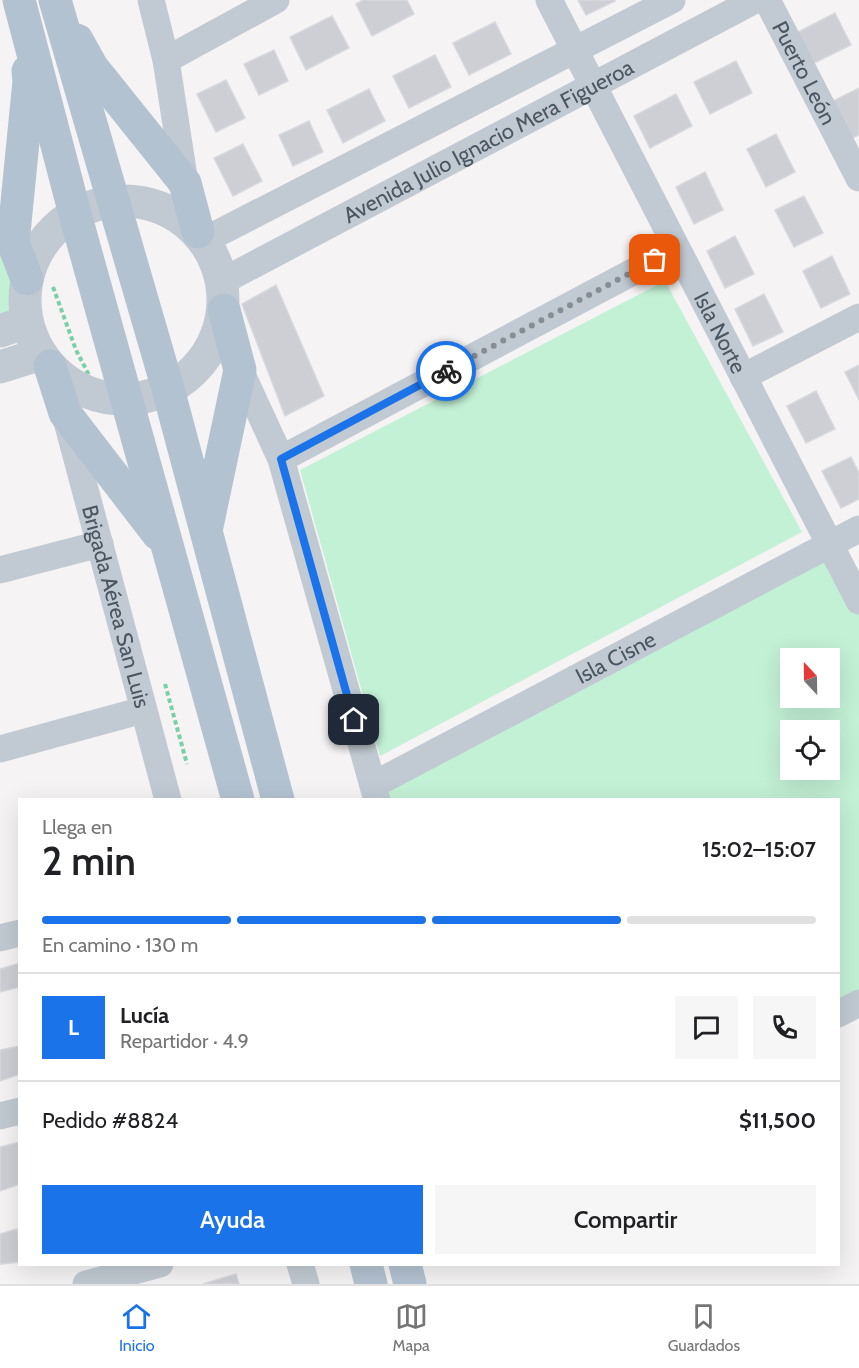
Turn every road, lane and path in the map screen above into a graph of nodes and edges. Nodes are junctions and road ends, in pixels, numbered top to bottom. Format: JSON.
{"nodes":[{"id":1,"x":151,"y":0,"type":"edge"},
{"id":2,"x":276,"y":0,"type":"edge"},
{"id":3,"x":549,"y":0,"type":"edge"},
{"id":4,"x":672,"y":0,"type":"edge"},
{"id":5,"x":755,"y":0,"type":"edge"},
{"id":6,"x":767,"y":0,"type":"edge"},
{"id":7,"x":56,"y":1,"type":"edge"},
{"id":8,"x":21,"y":6,"type":"edge"},
{"id":9,"x":575,"y":50,"type":"junction"},
{"id":10,"x":166,"y":60,"type":"junction"},
{"id":11,"x":592,"y":85,"type":"junction"},
{"id":12,"x":859,"y":178,"type":"edge"},
{"id":13,"x":185,"y":183,"type":"junction"},
{"id":14,"x":113,"y":201,"type":"junction"},
{"id":15,"x":0,"y":203,"type":"edge"},
{"id":16,"x":75,"y":214,"type":"junction"},
{"id":17,"x":202,"y":236,"type":"junction"},
{"id":18,"x":13,"y":243,"type":"junction"},
{"id":19,"x":676,"y":249,"type":"junction"},
{"id":20,"x":27,"y":279,"type":"junction"},
{"id":21,"x":224,"y":295,"type":"junction"},
{"id":22,"x":859,"y":317,"type":"edge"},
{"id":23,"x":14,"y":327,"type":"edge"},
{"id":24,"x":45,"y":360,"type":"junction"},
{"id":25,"x":0,"y":367,"type":"edge"},
{"id":26,"x":240,"y":370,"type":"junction"},
{"id":27,"x":743,"y":377,"type":"junction"},
{"id":28,"x":168,"y":389,"type":"junction"},
{"id":29,"x":128,"y":399,"type":"junction"},
{"id":30,"x":65,"y":413,"type":"junction"},
{"id":31,"x":281,"y":459,"type":"junction"},
{"id":32,"x":859,"y":529,"type":"edge"},
{"id":33,"x":205,"y":533,"type":"junction"},
{"id":34,"x":99,"y":544,"type":"junction"},
{"id":35,"x":829,"y":545,"type":"junction"},
{"id":36,"x":168,"y":547,"type":"junction"},
{"id":37,"x":0,"y":570,"type":"edge"},
{"id":38,"x":859,"y":601,"type":"edge"},
{"id":39,"x":143,"y":710,"type":"junction"},
{"id":40,"x":0,"y":749,"type":"edge"},
{"id":41,"x":375,"y":792,"type":"edge"},
{"id":42,"x":167,"y":798,"type":"edge"},
{"id":43,"x":237,"y":798,"type":"edge"},
{"id":44,"x":277,"y":798,"type":"edge"},
{"id":45,"x":18,"y":934,"type":"edge"},
{"id":46,"x":0,"y":938,"type":"edge"},
{"id":47,"x":859,"y":1003,"type":"edge"},
{"id":48,"x":840,"y":1013,"type":"edge"},
{"id":49,"x":18,"y":1112,"type":"edge"},
{"id":50,"x":0,"y":1116,"type":"edge"},
{"id":51,"x":153,"y":1266,"type":"edge"},
{"id":52,"x":301,"y":1266,"type":"edge"},
{"id":53,"x":366,"y":1266,"type":"edge"},
{"id":54,"x":406,"y":1266,"type":"edge"},
{"id":55,"x":86,"y":1284,"type":"edge"},
{"id":56,"x":306,"y":1284,"type":"edge"},
{"id":57,"x":371,"y":1284,"type":"edge"},
{"id":58,"x":410,"y":1284,"type":"edge"}],
"edges":[{"from":1,"to":10,"type":"street"},
{"from":2,"to":10,"type":"street"},
{"from":3,"to":9,"type":"street","name":"Isla Norte"},
{"from":4,"to":9,"type":"street","name":"Avenida Julio Ignacio Mera Figueroa"},
{"from":5,"to":11,"type":"street","name":"Avenida Julio Ignacio Mera Figueroa"},
{"from":6,"to":12,"type":"street","name":"Puerto León"},
{"from":7,"to":13,"type":"main road"},
{"from":7,"to":14,"type":"main road"},
{"from":8,"to":16,"type":"main road"},
{"from":8,"to":18,"type":"main road"},
{"from":9,"to":11,"type":"street","name":"Isla Norte"},
{"from":9,"to":17,"type":"street","name":"Avenida Julio Ignacio Mera Figueroa"},
{"from":10,"to":13,"type":"street"},
{"from":11,"to":19,"type":"street","name":"Isla Norte"},
{"from":11,"to":21,"type":"street","name":"Avenida Julio Ignacio Mera Figueroa"},
{"from":13,"to":17,"type":"main road"},
{"from":14,"to":16,"type":"street"},
{"from":14,"to":17,"type":"street"},
{"from":14,"to":28,"type":"main road"},
{"from":15,"to":18,"type":"street"},
{"from":16,"to":20,"type":"street"},
{"from":16,"to":29,"type":"main road"},
{"from":17,"to":21,"type":"street"},
{"from":18,"to":20,"type":"main road"},
{"from":19,"to":27,"type":"street","name":"Isla Norte"},
{"from":19,"to":31,"type":"street"},
{"from":20,"to":23,"type":"street"},
{"from":21,"to":26,"type":"main road"},
{"from":21,"to":28,"type":"street"},
{"from":22,"to":27,"type":"street"},
{"from":23,"to":24,"type":"street"},
{"from":24,"to":25,"type":"street"},
{"from":24,"to":29,"type":"street"},
{"from":24,"to":30,"type":"main road"},
{"from":26,"to":31,"type":"street"},
{"from":26,"to":33,"type":"main road"},
{"from":27,"to":35,"type":"street","name":"Isla Norte"},
{"from":28,"to":29,"type":"street"},
{"from":28,"to":33,"type":"main road"},
{"from":29,"to":36,"type":"main road"},
{"from":30,"to":34,"type":"street","name":"Brigada Aérea San Luis"},
{"from":30,"to":36,"type":"main road"},
{"from":31,"to":41,"type":"street"},
{"from":32,"to":35,"type":"street","name":"Isla Cisne"},
{"from":33,"to":44,"type":"main road"},
{"from":34,"to":37,"type":"street"},
{"from":34,"to":39,"type":"street","name":"Brigada Aérea San Luis"},
{"from":35,"to":38,"type":"street","name":"Isla Norte"},
{"from":35,"to":41,"type":"street","name":"Isla Cisne"},
{"from":36,"to":43,"type":"main road"},
{"from":39,"to":40,"type":"street"},
{"from":39,"to":42,"type":"street","name":"Brigada Aérea San Luis"},
{"from":45,"to":46,"type":"street"},
{"from":47,"to":48,"type":"street"},
{"from":49,"to":50,"type":"street"},
{"from":51,"to":55,"type":"street"},
{"from":52,"to":56,"type":"street"},
{"from":53,"to":57,"type":"main road"},
{"from":54,"to":58,"type":"main road"}]}
